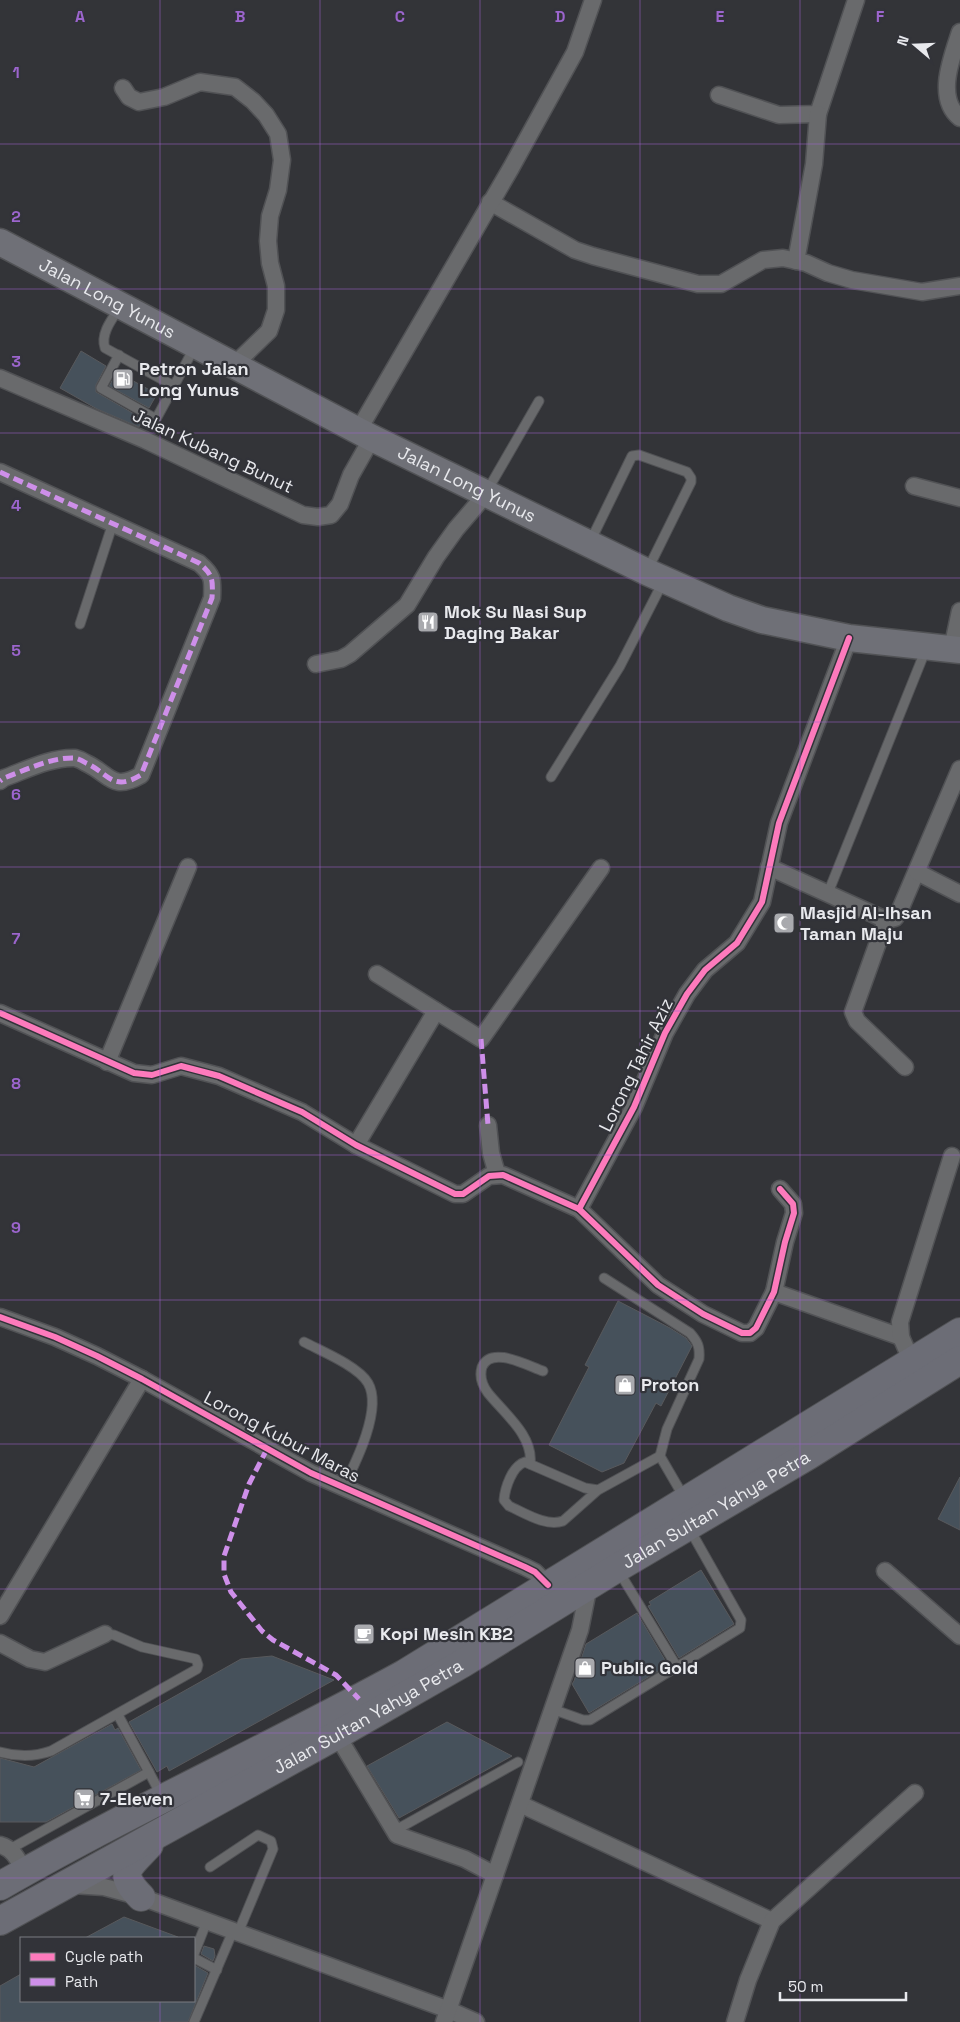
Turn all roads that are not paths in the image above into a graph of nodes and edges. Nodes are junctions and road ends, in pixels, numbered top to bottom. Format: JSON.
{"nodes":[{"id":1,"x":594,"y":0,"type":"edge"},
{"id":2,"x":856,"y":0,"type":"edge"},
{"id":3,"x":960,"y":32,"type":"edge"},
{"id":4,"x":124,"y":88,"type":"dead end"},
{"id":5,"x":719,"y":95,"type":"dead end"},
{"id":6,"x":818,"y":114,"type":"junction"},
{"id":7,"x":960,"y":118,"type":"edge"},
{"id":8,"x":490,"y":202,"type":"junction"},
{"id":9,"x":0,"y":242,"type":"edge"},
{"id":10,"x":796,"y":261,"type":"junction"},
{"id":11,"x":960,"y":286,"type":"edge"},
{"id":12,"x":120,"y":306,"type":"junction"},
{"id":13,"x":195,"y":345,"type":"junction"},
{"id":14,"x":118,"y":356,"type":"junction"},
{"id":15,"x":233,"y":366,"type":"junction"},
{"id":16,"x":0,"y":378,"type":"edge"},
{"id":17,"x":174,"y":386,"type":"junction"},
{"id":18,"x":539,"y":401,"type":"dead end"},
{"id":19,"x":365,"y":434,"type":"junction"},
{"id":20,"x":0,"y":472,"type":"edge"},
{"id":21,"x":914,"y":486,"type":"dead end"},
{"id":22,"x":486,"y":494,"type":"junction"},
{"id":23,"x":960,"y":498,"type":"edge"},
{"id":24,"x":114,"y":523,"type":"junction"},
{"id":25,"x":588,"y":544,"type":"junction"},
{"id":26,"x":655,"y":576,"type":"junction"},
{"id":27,"x":960,"y":611,"type":"edge"},
{"id":28,"x":80,"y":624,"type":"dead end"},
{"id":29,"x":849,"y":638,"type":"junction"},
{"id":30,"x":946,"y":648,"type":"edge"},
{"id":31,"x":316,"y":664,"type":"dead end"},
{"id":32,"x":960,"y":770,"type":"edge"},
{"id":33,"x":551,"y":777,"type":"dead end"},
{"id":34,"x":0,"y":782,"type":"edge"},
{"id":35,"x":188,"y":867,"type":"dead end"},
{"id":36,"x":770,"y":867,"type":"junction"},
{"id":37,"x":601,"y":868,"type":"dead end"},
{"id":38,"x":917,"y":872,"type":"junction"},
{"id":39,"x":828,"y":893,"type":"junction"},
{"id":40,"x":960,"y":894,"type":"edge"},
{"id":41,"x":886,"y":920,"type":"junction"},
{"id":42,"x":377,"y":974,"type":"dead end"},
{"id":43,"x":436,"y":1011,"type":"junction"},
{"id":44,"x":0,"y":1013,"type":"edge"},
{"id":45,"x":107,"y":1062,"type":"junction"},
{"id":46,"x":905,"y":1067,"type":"dead end"},
{"id":47,"x":488,"y":1125,"type":"dead end"},
{"id":48,"x":356,"y":1144,"type":"junction"},
{"id":49,"x":952,"y":1156,"type":"dead end"},
{"id":50,"x":497,"y":1174,"type":"junction"},
{"id":51,"x":780,"y":1189,"type":"dead end"},
{"id":52,"x":579,"y":1209,"type":"junction"},
{"id":53,"x":604,"y":1278,"type":"dead end"},
{"id":54,"x":774,"y":1292,"type":"junction"},
{"id":55,"x":0,"y":1317,"type":"edge"},
{"id":56,"x":960,"y":1332,"type":"edge"},
{"id":57,"x":901,"y":1337,"type":"junction"},
{"id":58,"x":304,"y":1342,"type":"dead end"},
{"id":59,"x":912,"y":1362,"type":"junction"},
{"id":60,"x":956,"y":1367,"type":"edge"},
{"id":61,"x":543,"y":1371,"type":"dead end"},
{"id":62,"x":142,"y":1379,"type":"junction"},
{"id":63,"x":660,"y":1456,"type":"junction"},
{"id":64,"x":530,"y":1464,"type":"junction"},
{"id":65,"x":343,"y":1488,"type":"junction"},
{"id":66,"x":598,"y":1490,"type":"junction"},
{"id":67,"x":687,"y":1514,"type":"junction"},
{"id":68,"x":617,"y":1568,"type":"junction"},
{"id":69,"x":885,"y":1571,"type":"dead end"},
{"id":70,"x":548,"y":1585,"type":"junction"},
{"id":71,"x":589,"y":1585,"type":"junction"},
{"id":72,"x":0,"y":1616,"type":"edge"},
{"id":73,"x":105,"y":1634,"type":"joint"},
{"id":74,"x":960,"y":1636,"type":"edge"},
{"id":75,"x":0,"y":1643,"type":"edge"},
{"id":76,"x":677,"y":1667,"type":"junction"},
{"id":77,"x":552,"y":1710,"type":"junction"},
{"id":78,"x":118,"y":1715,"type":"junction"},
{"id":79,"x":337,"y":1735,"type":"junction"},
{"id":80,"x":0,"y":1752,"type":"edge"},
{"id":81,"x":518,"y":1762,"type":"dead end"},
{"id":82,"x":148,"y":1772,"type":"junction"},
{"id":83,"x":915,"y":1793,"type":"dead end"},
{"id":84,"x":164,"y":1799,"type":"junction"},
{"id":85,"x":520,"y":1804,"type":"junction"},
{"id":86,"x":394,"y":1831,"type":"junction"},
{"id":87,"x":162,"y":1832,"type":"junction"},
{"id":88,"x":5,"y":1847,"type":"edge"},
{"id":89,"x":58,"y":1854,"type":"junction"},
{"id":90,"x":210,"y":1866,"type":"dead end"},
{"id":91,"x":92,"y":1871,"type":"junction"},
{"id":92,"x":25,"y":1872,"type":"junction"},
{"id":93,"x":496,"y":1875,"type":"junction"},
{"id":94,"x":67,"y":1885,"type":"junction"},
{"id":95,"x":0,"y":1886,"type":"edge"},
{"id":96,"x":141,"y":1897,"type":"junction"},
{"id":97,"x":207,"y":1921,"type":"junction"},
{"id":98,"x":772,"y":1921,"type":"junction"},
{"id":99,"x":0,"y":1922,"type":"edge"},
{"id":100,"x":236,"y":1932,"type":"junction"},
{"id":101,"x":195,"y":1951,"type":"edge"},
{"id":102,"x":195,"y":1959,"type":"edge"},
{"id":103,"x":217,"y":1970,"type":"junction"},
{"id":104,"x":447,"y":2016,"type":"edge"},
{"id":105,"x":194,"y":2022,"type":"edge"},
{"id":106,"x":476,"y":2022,"type":"edge"},
{"id":107,"x":735,"y":2022,"type":"edge"}],
"edges":[{"from":1,"to":8,"type":"street"},
{"from":2,"to":6,"type":"street"},
{"from":3,"to":7,"type":"street"},
{"from":4,"to":15,"type":"street"},
{"from":5,"to":6,"type":"street"},
{"from":6,"to":10,"type":"street"},
{"from":8,"to":10,"type":"street"},
{"from":8,"to":19,"type":"street"},
{"from":9,"to":12,"type":"main road","name":"Jalan Long Yunus"},
{"from":10,"to":11,"type":"street"},
{"from":12,"to":13,"type":"main road","name":"Jalan Long Yunus"},
{"from":12,"to":14,"type":"lane"},
{"from":13,"to":15,"type":"main road","name":"Jalan Long Yunus"},
{"from":13,"to":17,"type":"lane"},
{"from":14,"to":17,"type":"lane"},
{"from":14,"to":17,"type":"lane"},
{"from":15,"to":19,"type":"main road","name":"Jalan Long Yunus"},
{"from":16,"to":19,"type":"street","name":"Jalan Kubang Bunut"},
{"from":18,"to":22,"type":"lane"},
{"from":19,"to":22,"type":"main road","name":"Jalan Long Yunus"},
{"from":20,"to":24,"type":"street"},
{"from":21,"to":23,"type":"street"},
{"from":22,"to":25,"type":"main road","name":"Jalan Long Yunus"},
{"from":22,"to":31,"type":"street"},
{"from":24,"to":28,"type":"lane"},
{"from":24,"to":34,"type":"street"},
{"from":25,"to":26,"type":"main road","name":"Jalan Long Yunus"},
{"from":25,"to":26,"type":"lane"},
{"from":26,"to":29,"type":"main road","name":"Jalan Long Yunus"},
{"from":26,"to":33,"type":"lane"},
{"from":27,"to":30,"type":"street"},
{"from":29,"to":30,"type":"main road","name":"Jalan Long Yunus"},
{"from":29,"to":36,"type":"street","name":"Lorong Tahir Aziz"},
{"from":30,"to":39,"type":"lane"},
{"from":32,"to":38,"type":"street"},
{"from":35,"to":45,"type":"street"},
{"from":36,"to":39,"type":"street"},
{"from":36,"to":52,"type":"street","name":"Lorong Tahir Aziz"},
{"from":37,"to":43,"type":"street"},
{"from":38,"to":40,"type":"street"},
{"from":38,"to":41,"type":"street"},
{"from":39,"to":41,"type":"street"},
{"from":41,"to":46,"type":"street"},
{"from":42,"to":43,"type":"street"},
{"from":43,"to":48,"type":"street"},
{"from":44,"to":45,"type":"street"},
{"from":45,"to":48,"type":"street"},
{"from":47,"to":50,"type":"street"},
{"from":48,"to":50,"type":"street"},
{"from":49,"to":57,"type":"street"},
{"from":50,"to":52,"type":"street"},
{"from":51,"to":54,"type":"street"},
{"from":52,"to":54,"type":"street"},
{"from":53,"to":63,"type":"lane"},
{"from":54,"to":57,"type":"street"},
{"from":55,"to":62,"type":"street","name":"Lorong Kubur Maras"},
{"from":56,"to":59,"type":"highway","name":"Jalan Sultan Yahya Petra"},
{"from":57,"to":59,"type":"street"},
{"from":58,"to":65,"type":"lane"},
{"from":59,"to":67,"type":"highway","name":"Jalan Sultan Yahya Petra"},
{"from":60,"to":67,"type":"highway","name":"Jalan Sultan Yahya Petra"},
{"from":61,"to":64,"type":"lane"},
{"from":62,"to":65,"type":"street","name":"Lorong Kubur Maras"},
{"from":62,"to":72,"type":"street"},
{"from":63,"to":66,"type":"lane"},
{"from":63,"to":67,"type":"lane"},
{"from":64,"to":66,"type":"lane"},
{"from":64,"to":66,"type":"lane"},
{"from":65,"to":70,"type":"street","name":"Lorong Kubur Maras"},
{"from":67,"to":68,"type":"highway","name":"Jalan Sultan Yahya Petra"},
{"from":67,"to":70,"type":"highway","name":"Jalan Sultan Yahya Petra"},
{"from":67,"to":76,"type":"lane"},
{"from":68,"to":71,"type":"highway","name":"Jalan Sultan Yahya Petra"},
{"from":68,"to":76,"type":"lane"},
{"from":69,"to":74,"type":"street"},
{"from":70,"to":84,"type":"highway","name":"Jalan Sultan Yahya Petra"},
{"from":71,"to":77,"type":"street"},
{"from":71,"to":79,"type":"highway","name":"Jalan Sultan Yahya Petra"},
{"from":73,"to":75,"type":"street"},
{"from":73,"to":78,"type":"lane"},
{"from":76,"to":77,"type":"lane"},
{"from":77,"to":85,"type":"street"},
{"from":78,"to":80,"type":"lane"},
{"from":78,"to":82,"type":"lane"},
{"from":79,"to":86,"type":"street"},
{"from":79,"to":87,"type":"highway","name":"Jalan Sultan Yahya Petra"},
{"from":81,"to":86,"type":"lane"},
{"from":82,"to":84,"type":"lane"},
{"from":82,"to":88,"type":"lane"},
{"from":83,"to":98,"type":"street"},
{"from":84,"to":89,"type":"highway","name":"Jalan Sultan Yahya Petra"},
{"from":85,"to":93,"type":"street"},
{"from":85,"to":98,"type":"street"},
{"from":86,"to":93,"type":"street"},
{"from":87,"to":91,"type":"highway","name":"Jalan Sultan Yahya Petra"},
{"from":87,"to":96,"type":"highway"},
{"from":88,"to":92,"type":"street"},
{"from":89,"to":91,"type":"street"},
{"from":89,"to":92,"type":"highway","name":"Jalan Sultan Yahya Petra"},
{"from":90,"to":100,"type":"lane"},
{"from":91,"to":94,"type":"highway","name":"Jalan Sultan Yahya Petra"},
{"from":91,"to":96,"type":"street"},
{"from":92,"to":95,"type":"highway","name":"Jalan Sultan Yahya Petra"},
{"from":93,"to":104,"type":"street"},
{"from":94,"to":96,"type":"street"},
{"from":94,"to":99,"type":"highway","name":"Jalan Sultan Yahya Petra"},
{"from":96,"to":97,"type":"street"},
{"from":97,"to":100,"type":"street"},
{"from":97,"to":101,"type":"lane"},
{"from":98,"to":107,"type":"street"},
{"from":100,"to":103,"type":"lane"},
{"from":100,"to":104,"type":"street"},
{"from":102,"to":103,"type":"lane"},
{"from":103,"to":105,"type":"lane"},
{"from":104,"to":106,"type":"street"}]}
